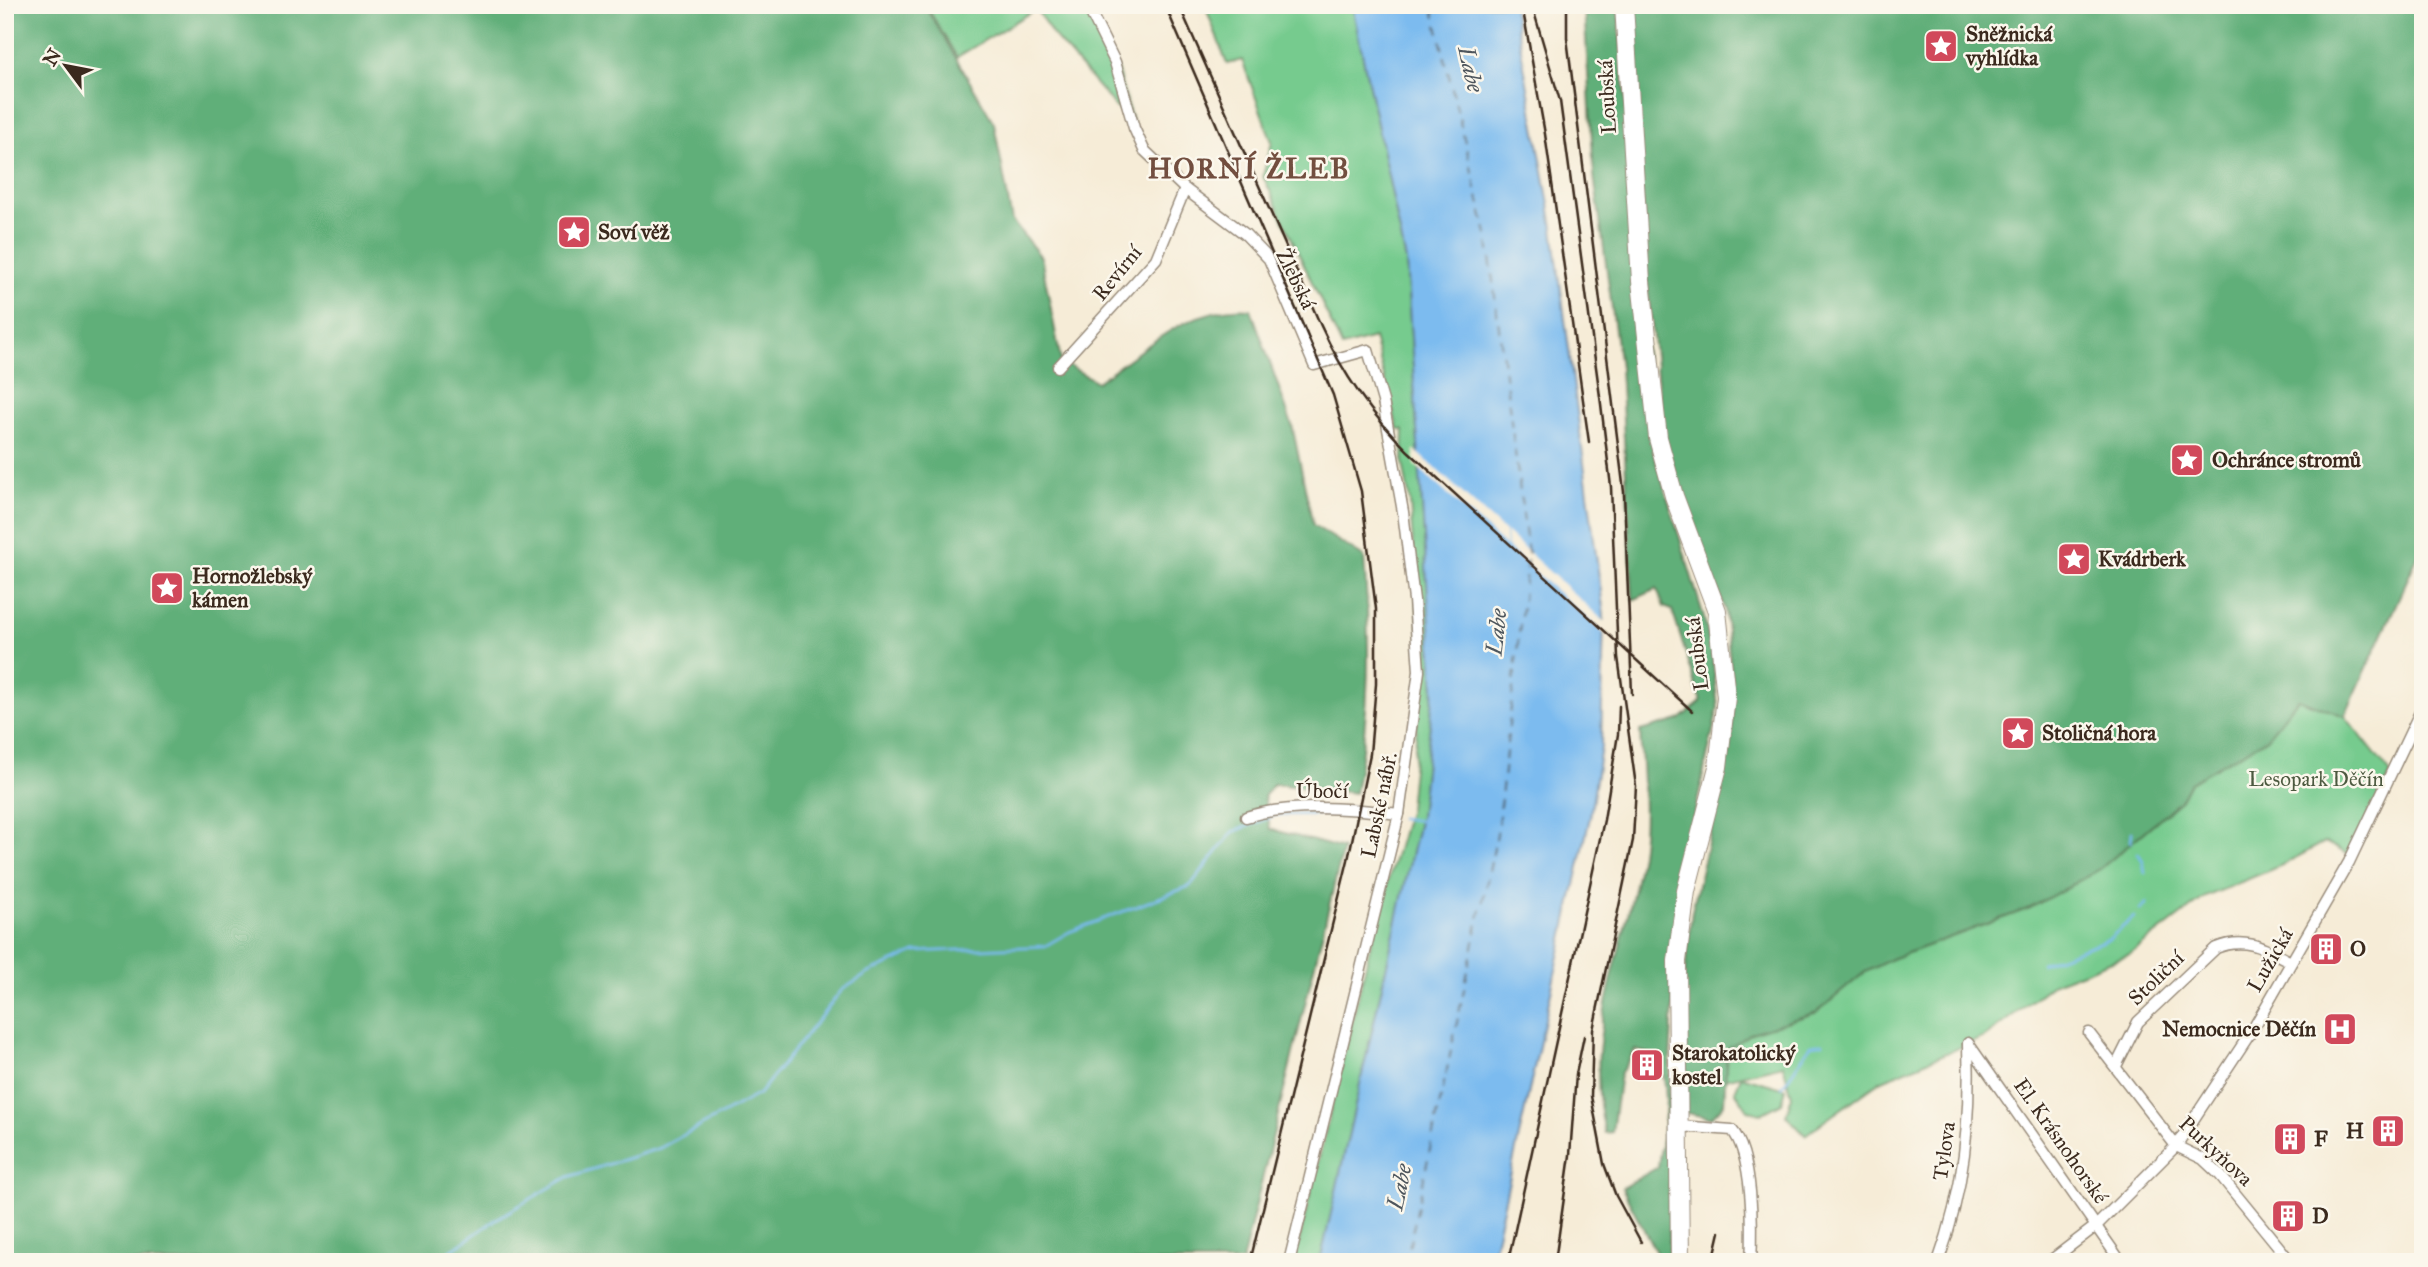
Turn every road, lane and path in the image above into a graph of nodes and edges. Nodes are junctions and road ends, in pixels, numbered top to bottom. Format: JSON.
{"nodes":[{"id":1,"x":1087,"y":5,"type":"edge"},
{"id":2,"x":1624,"y":5,"type":"edge"},
{"id":3,"x":1185,"y":189,"type":"junction"},
{"id":4,"x":1368,"y":350,"type":"joint"},
{"id":5,"x":1058,"y":367,"type":"dead end"},
{"id":6,"x":2423,"y":706,"type":"edge"},
{"id":7,"x":1399,"y":814,"type":"junction"},
{"id":8,"x":1246,"y":817,"type":"dead end"},
{"id":9,"x":2291,"y":962,"type":"junction"},
{"id":10,"x":2090,"y":1033,"type":"dead end"},
{"id":11,"x":1968,"y":1043,"type":"joint"},
{"id":12,"x":2116,"y":1066,"type":"junction"},
{"id":13,"x":1679,"y":1126,"type":"junction"},
{"id":14,"x":2176,"y":1146,"type":"junction"},
{"id":15,"x":2096,"y":1226,"type":"junction"},
{"id":16,"x":1289,"y":1262,"type":"edge"},
{"id":17,"x":1680,"y":1262,"type":"edge"},
{"id":18,"x":1751,"y":1262,"type":"edge"},
{"id":19,"x":1938,"y":1262,"type":"edge"},
{"id":20,"x":2049,"y":1262,"type":"edge"},
{"id":21,"x":2121,"y":1262,"type":"edge"},
{"id":22,"x":2291,"y":1262,"type":"edge"}],
"edges":[{"from":1,"to":3,"type":"street","name":"Žlebská"},
{"from":2,"to":13,"type":"main road","name":"Loubská"},
{"from":3,"to":4,"type":"street","name":"Žlebská"},
{"from":3,"to":5,"type":"street","name":"Revírní"},
{"from":4,"to":7,"type":"street","name":"Labské nábř."},
{"from":6,"to":9,"type":"street","name":"Lužická"},
{"from":7,"to":8,"type":"street","name":"Úbočí"},
{"from":7,"to":16,"type":"street","name":"Labské nábř."},
{"from":9,"to":12,"type":"street","name":"Stoliční"},
{"from":9,"to":14,"type":"street","name":"Lužická"},
{"from":10,"to":12,"type":"street","name":"Purkyňova"},
{"from":11,"to":15,"type":"street","name":"El. Krásnohorské"},
{"from":11,"to":19,"type":"street","name":"Tylova"},
{"from":12,"to":14,"type":"street","name":"Purkyňova"},
{"from":13,"to":17,"type":"main road","name":"Loubská"},
{"from":13,"to":18,"type":"street"},
{"from":14,"to":15,"type":"street","name":"Lužická"},
{"from":14,"to":22,"type":"street","name":"Purkyňova"},
{"from":15,"to":20,"type":"street","name":"Lužická"},
{"from":15,"to":21,"type":"street","name":"El. Krásnohorské"}]}
